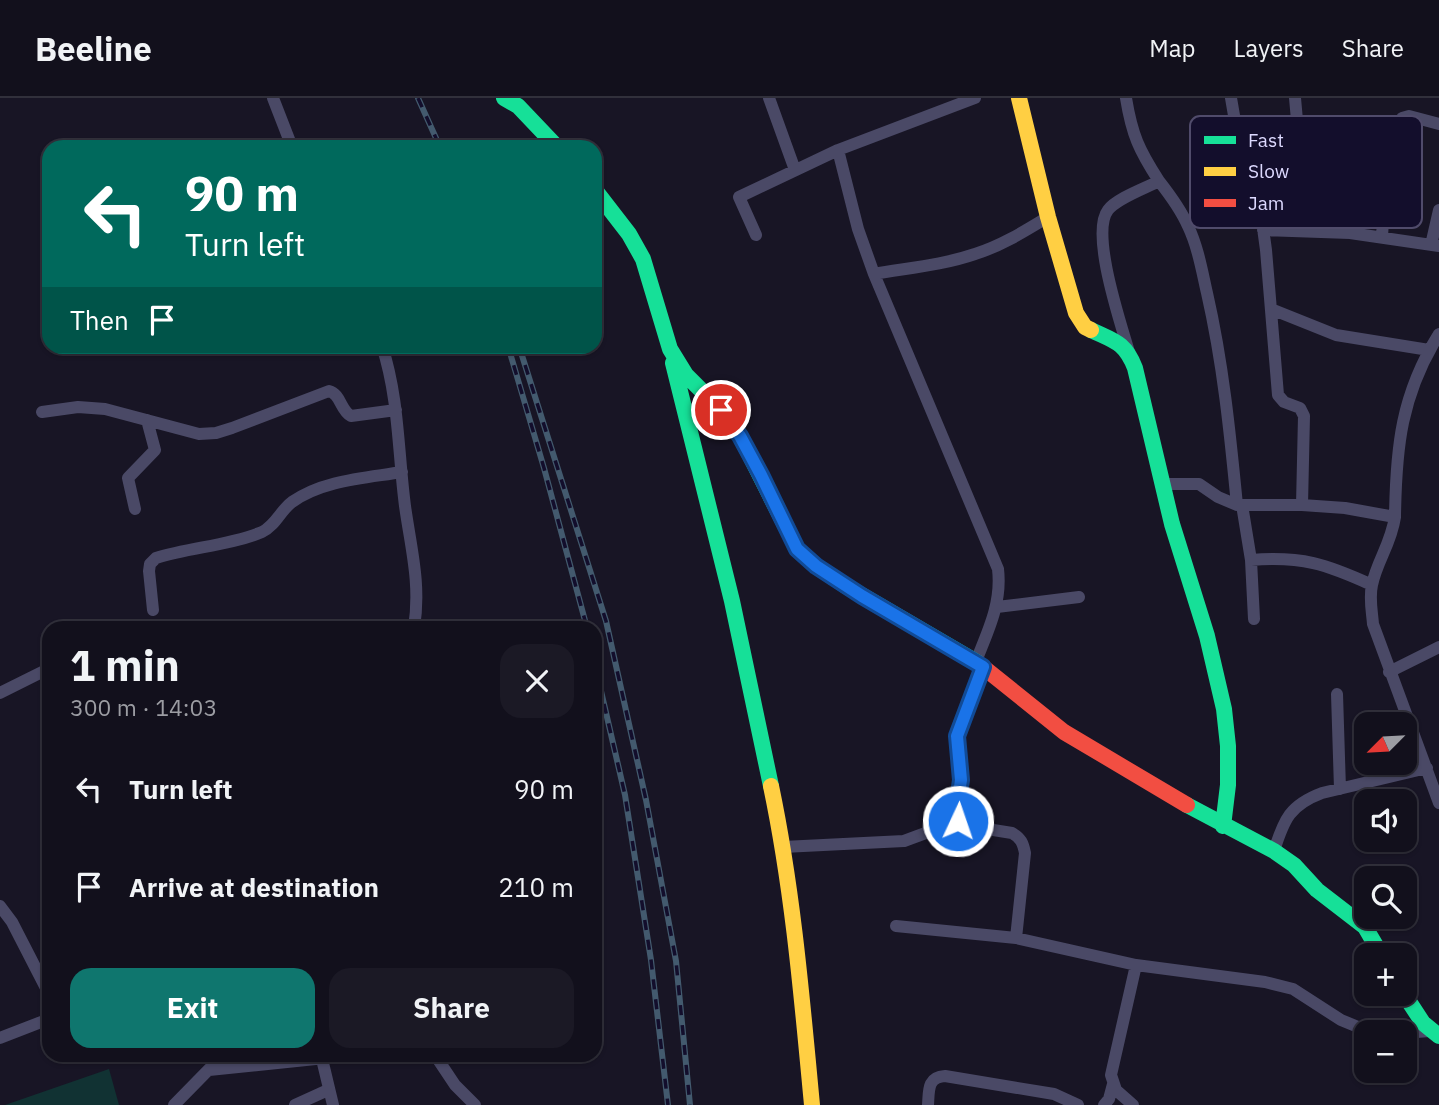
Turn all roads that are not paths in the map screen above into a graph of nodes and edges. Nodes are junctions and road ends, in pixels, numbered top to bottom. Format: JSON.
{"nodes":[{"id":1,"x":273,"y":98,"type":"edge"},
{"id":2,"x":504,"y":98,"type":"edge"},
{"id":3,"x":769,"y":98,"type":"edge"},
{"id":4,"x":975,"y":98,"type":"edge"},
{"id":5,"x":1019,"y":98,"type":"edge"},
{"id":6,"x":1126,"y":98,"type":"edge"},
{"id":7,"x":1231,"y":98,"type":"edge"},
{"id":8,"x":1295,"y":98,"type":"edge"},
{"id":9,"x":1234,"y":116,"type":"edge"},
{"id":10,"x":1297,"y":116,"type":"edge"},
{"id":11,"x":1422,"y":119,"type":"edge"},
{"id":12,"x":1439,"y":124,"type":"edge"},
{"id":13,"x":289,"y":140,"type":"edge"},
{"id":14,"x":550,"y":140,"type":"edge"},
{"id":15,"x":838,"y":150,"type":"junction"},
{"id":16,"x":795,"y":170,"type":"junction"},
{"id":17,"x":1160,"y":181,"type":"junction"},
{"id":18,"x":602,"y":199,"type":"edge"},
{"id":19,"x":1439,"y":210,"type":"edge"},
{"id":20,"x":1048,"y":217,"type":"junction"},
{"id":21,"x":1383,"y":228,"type":"edge"},
{"id":22,"x":1263,"y":230,"type":"joint"},
{"id":23,"x":756,"y":234,"type":"dead end"},
{"id":24,"x":1382,"y":237,"type":"junction"},
{"id":25,"x":1435,"y":245,"type":"edge"},
{"id":26,"x":874,"y":274,"type":"junction"},
{"id":27,"x":1271,"y":309,"type":"junction"},
{"id":28,"x":1439,"y":334,"type":"edge"},
{"id":29,"x":670,"y":349,"type":"junction"},
{"id":30,"x":1429,"y":349,"type":"junction"},
{"id":31,"x":1129,"y":352,"type":"junction"},
{"id":32,"x":384,"y":354,"type":"edge"},
{"id":33,"x":396,"y":410,"type":"junction"},
{"id":34,"x":42,"y":412,"type":"dead end"},
{"id":35,"x":147,"y":420,"type":"junction"},
{"id":36,"x":402,"y":472,"type":"junction"},
{"id":37,"x":1163,"y":484,"type":"junction"},
{"id":38,"x":1240,"y":505,"type":"junction"},
{"id":39,"x":1303,"y":505,"type":"junction"},
{"id":40,"x":135,"y":509,"type":"dead end"},
{"id":41,"x":1395,"y":517,"type":"junction"},
{"id":42,"x":1251,"y":561,"type":"junction"},
{"id":43,"x":1372,"y":585,"type":"junction"},
{"id":44,"x":1079,"y":597,"type":"dead end"},
{"id":45,"x":997,"y":607,"type":"junction"},
{"id":46,"x":153,"y":610,"type":"dead end"},
{"id":47,"x":1254,"y":619,"type":"dead end"},
{"id":48,"x":414,"y":621,"type":"edge"},
{"id":49,"x":1439,"y":646,"type":"edge"},
{"id":50,"x":979,"y":664,"type":"junction"},
{"id":51,"x":42,"y":672,"type":"edge"},
{"id":52,"x":1390,"y":672,"type":"junction"},
{"id":53,"x":0,"y":693,"type":"edge"},
{"id":54,"x":1338,"y":694,"type":"dead end"},
{"id":55,"x":1427,"y":768,"type":"junction"},
{"id":56,"x":1340,"y":789,"type":"junction"},
{"id":57,"x":1439,"y":803,"type":"edge"},
{"id":58,"x":958,"y":821,"type":"junction"},
{"id":59,"x":1223,"y":826,"type":"junction"},
{"id":60,"x":783,"y":847,"type":"junction"},
{"id":61,"x":1274,"y":851,"type":"junction"},
{"id":62,"x":0,"y":905,"type":"edge"},
{"id":63,"x":895,"y":926,"type":"dead end"},
{"id":64,"x":1016,"y":938,"type":"junction"},
{"id":65,"x":1374,"y":943,"type":"edge"},
{"id":66,"x":1136,"y":965,"type":"junction"},
{"id":67,"x":42,"y":980,"type":"edge"},
{"id":68,"x":1411,"y":1006,"type":"edge"},
{"id":69,"x":42,"y":1022,"type":"edge"},
{"id":70,"x":1354,"y":1025,"type":"edge"},
{"id":71,"x":1434,"y":1034,"type":"edge"},
{"id":72,"x":0,"y":1038,"type":"edge"},
{"id":73,"x":216,"y":1062,"type":"edge"},
{"id":74,"x":291,"y":1062,"type":"edge"},
{"id":75,"x":323,"y":1062,"type":"edge"},
{"id":76,"x":440,"y":1062,"type":"edge"},
{"id":77,"x":209,"y":1070,"type":"junction"},
{"id":78,"x":1112,"y":1084,"type":"junction"},
{"id":79,"x":328,"y":1090,"type":"junction"},
{"id":80,"x":174,"y":1105,"type":"edge"},
{"id":81,"x":295,"y":1105,"type":"edge"},
{"id":82,"x":333,"y":1105,"type":"edge"},
{"id":83,"x":475,"y":1105,"type":"edge"},
{"id":84,"x":812,"y":1105,"type":"edge"},
{"id":85,"x":928,"y":1105,"type":"edge"},
{"id":86,"x":1078,"y":1105,"type":"edge"},
{"id":87,"x":1104,"y":1105,"type":"edge"},
{"id":88,"x":1133,"y":1105,"type":"edge"}],
"edges":[{"from":1,"to":13,"type":"street"},
{"from":2,"to":14,"type":"street"},
{"from":3,"to":16,"type":"street"},
{"from":4,"to":15,"type":"street"},
{"from":5,"to":20,"type":"street"},
{"from":6,"to":17,"type":"street"},
{"from":7,"to":9,"type":"street"},
{"from":8,"to":10,"type":"street"},
{"from":11,"to":12,"type":"street"},
{"from":15,"to":16,"type":"street"},
{"from":15,"to":26,"type":"street"},
{"from":16,"to":23,"type":"street"},
{"from":17,"to":31,"type":"street"},
{"from":17,"to":38,"type":"street"},
{"from":18,"to":29,"type":"street"},
{"from":19,"to":25,"type":"street"},
{"from":20,"to":26,"type":"street"},
{"from":20,"to":31,"type":"street"},
{"from":21,"to":24,"type":"street"},
{"from":22,"to":24,"type":"street"},
{"from":22,"to":27,"type":"street"},
{"from":24,"to":25,"type":"street"},
{"from":26,"to":45,"type":"street"},
{"from":27,"to":30,"type":"street"},
{"from":27,"to":39,"type":"street"},
{"from":28,"to":30,"type":"street"},
{"from":29,"to":50,"type":"street"},
{"from":29,"to":60,"type":"street"},
{"from":30,"to":41,"type":"street"},
{"from":31,"to":37,"type":"street"},
{"from":32,"to":33,"type":"street"},
{"from":33,"to":35,"type":"street"},
{"from":33,"to":36,"type":"street"},
{"from":34,"to":35,"type":"street"},
{"from":35,"to":40,"type":"street"},
{"from":36,"to":46,"type":"street"},
{"from":36,"to":48,"type":"street"},
{"from":37,"to":38,"type":"street"},
{"from":37,"to":59,"type":"street"},
{"from":38,"to":39,"type":"street"},
{"from":38,"to":42,"type":"street"},
{"from":39,"to":41,"type":"street"},
{"from":41,"to":43,"type":"street"},
{"from":42,"to":43,"type":"street"},
{"from":42,"to":47,"type":"street"},
{"from":43,"to":52,"type":"street"},
{"from":44,"to":45,"type":"street"},
{"from":45,"to":50,"type":"street"},
{"from":49,"to":52,"type":"street"},
{"from":50,"to":58,"type":"street"},
{"from":50,"to":59,"type":"street"},
{"from":51,"to":53,"type":"street"},
{"from":52,"to":55,"type":"street"},
{"from":54,"to":56,"type":"street"},
{"from":55,"to":56,"type":"street"},
{"from":55,"to":57,"type":"street"},
{"from":56,"to":61,"type":"street"},
{"from":58,"to":60,"type":"street"},
{"from":58,"to":64,"type":"street"},
{"from":59,"to":61,"type":"street"},
{"from":60,"to":84,"type":"street"},
{"from":61,"to":65,"type":"street"},
{"from":62,"to":67,"type":"street"},
{"from":63,"to":64,"type":"street"},
{"from":64,"to":66,"type":"street"},
{"from":66,"to":70,"type":"street"},
{"from":66,"to":78,"type":"street"},
{"from":68,"to":71,"type":"street"},
{"from":69,"to":72,"type":"street"},
{"from":73,"to":77,"type":"street"},
{"from":74,"to":77,"type":"street"},
{"from":75,"to":79,"type":"street"},
{"from":76,"to":83,"type":"street"},
{"from":77,"to":80,"type":"street"},
{"from":78,"to":87,"type":"street"},
{"from":78,"to":88,"type":"street"},
{"from":79,"to":81,"type":"street"},
{"from":79,"to":82,"type":"street"},
{"from":85,"to":86,"type":"street"}]}
